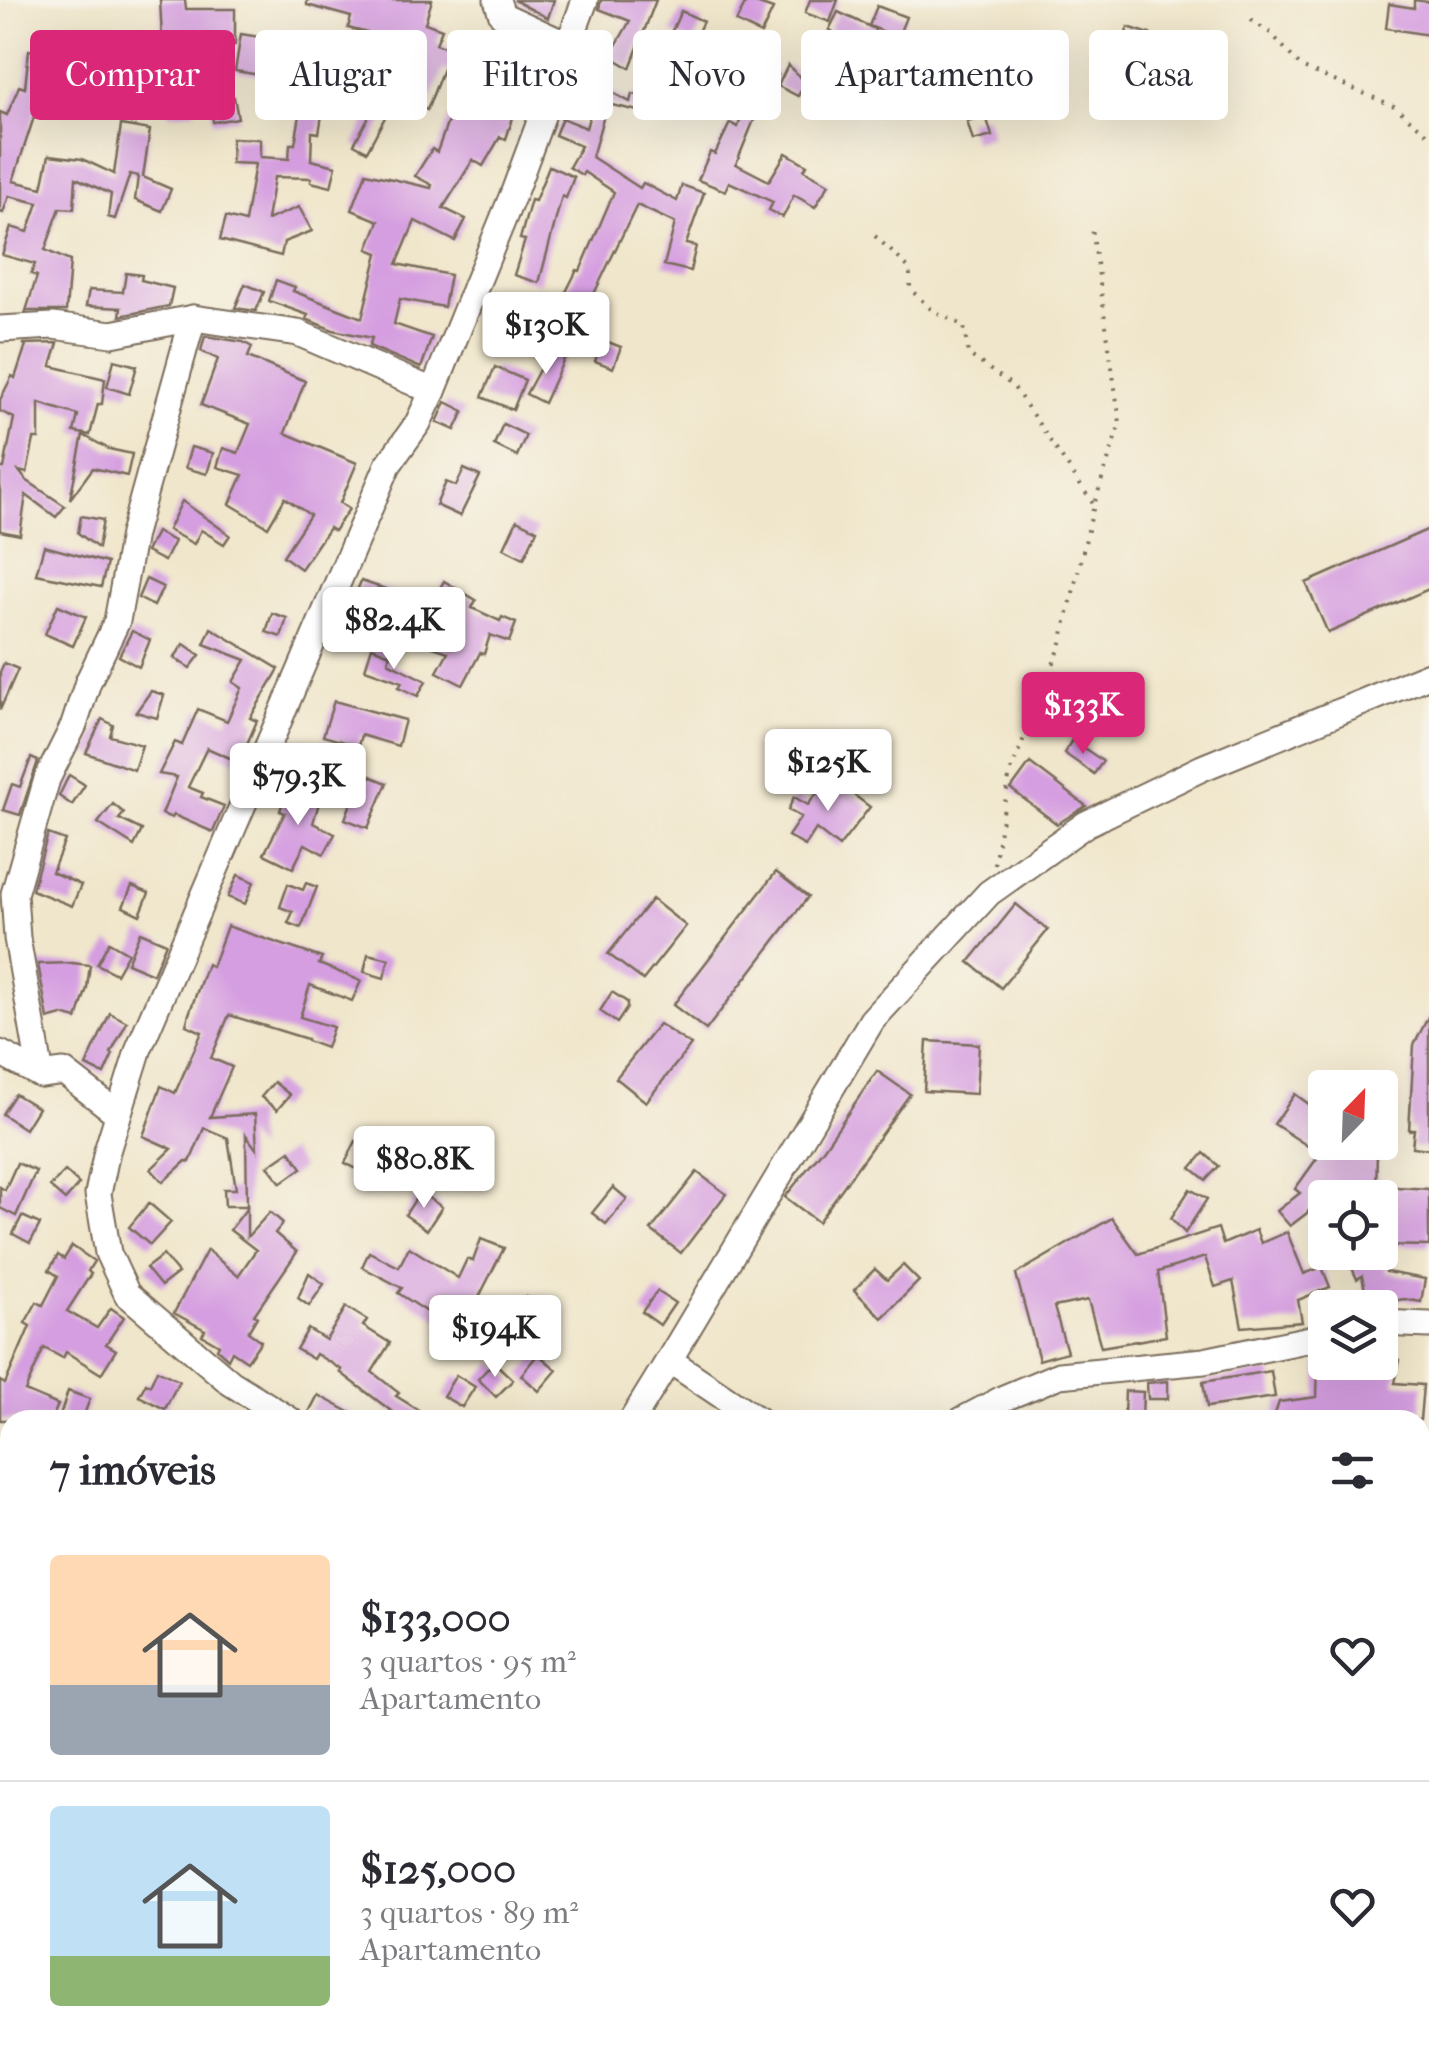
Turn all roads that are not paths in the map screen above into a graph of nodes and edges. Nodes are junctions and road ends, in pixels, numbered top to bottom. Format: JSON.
{"nodes":[{"id":1,"x":497,"y":0,"type":"edge"},
{"id":2,"x":585,"y":0,"type":"edge"},
{"id":3,"x":536,"y":30,"type":"edge"},
{"id":4,"x":573,"y":30,"type":"edge"},
{"id":5,"x":540,"y":120,"type":"edge"},
{"id":6,"x":194,"y":318,"type":"junction"},
{"id":7,"x":0,"y":328,"type":"edge"},
{"id":8,"x":433,"y":391,"type":"junction"},
{"id":9,"x":1429,"y":675,"type":"edge"},
{"id":10,"x":0,"y":1052,"type":"edge"},
{"id":11,"x":40,"y":1075,"type":"junction"},
{"id":12,"x":118,"y":1114,"type":"junction"},
{"id":13,"x":1427,"y":1322,"type":"edge"},
{"id":14,"x":1398,"y":1323,"type":"edge"},
{"id":15,"x":1308,"y":1340,"type":"edge"},
{"id":16,"x":670,"y":1360,"type":"junction"},
{"id":17,"x":274,"y":1410,"type":"edge"},
{"id":18,"x":638,"y":1410,"type":"edge"},
{"id":19,"x":743,"y":1410,"type":"edge"},
{"id":20,"x":981,"y":1410,"type":"edge"}],
"edges":[{"from":1,"to":3,"type":"street"},
{"from":2,"to":4,"type":"street"},
{"from":5,"to":8,"type":"street"},
{"from":6,"to":7,"type":"street"},
{"from":6,"to":8,"type":"street"},
{"from":6,"to":11,"type":"street"},
{"from":8,"to":12,"type":"street"},
{"from":9,"to":16,"type":"street"},
{"from":10,"to":11,"type":"street"},
{"from":11,"to":12,"type":"street"},
{"from":12,"to":17,"type":"street"},
{"from":13,"to":14,"type":"street"},
{"from":15,"to":20,"type":"street"},
{"from":16,"to":18,"type":"street"},
{"from":16,"to":19,"type":"street"}]}
